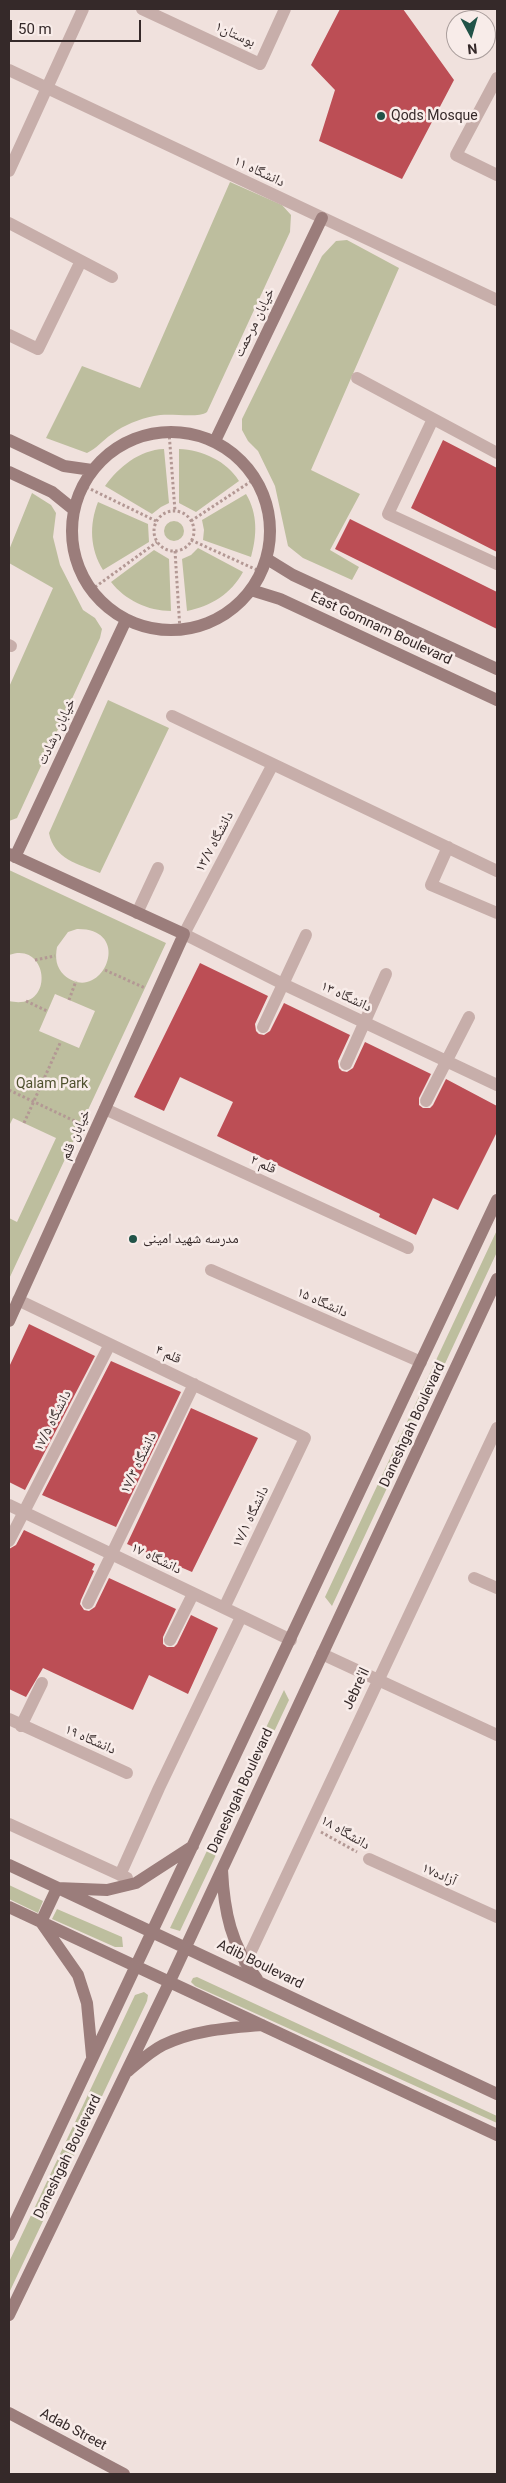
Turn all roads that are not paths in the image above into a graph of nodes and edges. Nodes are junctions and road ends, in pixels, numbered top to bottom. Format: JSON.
{"nodes":[{"id":1,"x":83,"y":9,"type":"edge"},
{"id":2,"x":142,"y":9,"type":"edge"},
{"id":3,"x":285,"y":9,"type":"edge"},
{"id":4,"x":9,"y":70,"type":"edge"},
{"id":5,"x":497,"y":78,"type":"edge"},
{"id":6,"x":47,"y":88,"type":"junction"},
{"id":7,"x":9,"y":171,"type":"edge"},
{"id":8,"x":497,"y":175,"type":"edge"},
{"id":9,"x":322,"y":218,"type":"junction"},
{"id":10,"x":9,"y":223,"type":"edge"},
{"id":11,"x":82,"y":261,"type":"junction"},
{"id":12,"x":112,"y":276,"type":"dead end"},
{"id":13,"x":497,"y":300,"type":"edge"},
{"id":14,"x":9,"y":335,"type":"edge"},
{"id":15,"x":357,"y":378,"type":"dead end"},
{"id":16,"x":433,"y":418,"type":"junction"},
{"id":17,"x":9,"y":440,"type":"edge"},
{"id":18,"x":215,"y":441,"type":"junction"},
{"id":19,"x":497,"y":453,"type":"edge"},
{"id":20,"x":92,"y":470,"type":"junction"},
{"id":21,"x":9,"y":472,"type":"edge"},
{"id":22,"x":73,"y":509,"type":"junction"},
{"id":23,"x":267,"y":559,"type":"junction"},
{"id":24,"x":497,"y":564,"type":"edge"},
{"id":25,"x":251,"y":590,"type":"junction"},
{"id":26,"x":126,"y":620,"type":"junction"},
{"id":27,"x":497,"y":669,"type":"edge"},
{"id":28,"x":497,"y":700,"type":"edge"},
{"id":29,"x":172,"y":716,"type":"dead end"},
{"id":30,"x":272,"y":764,"type":"junction"},
{"id":31,"x":448,"y":847,"type":"junction"},
{"id":32,"x":12,"y":856,"type":"edge"},
{"id":33,"x":158,"y":868,"type":"dead end"},
{"id":34,"x":497,"y":871,"type":"edge"},
{"id":35,"x":137,"y":913,"type":"junction"},
{"id":36,"x":497,"y":913,"type":"edge"},
{"id":37,"x":184,"y":934,"type":"junction"},
{"id":38,"x":306,"y":935,"type":"dead end"},
{"id":39,"x":386,"y":974,"type":"dead end"},
{"id":40,"x":283,"y":984,"type":"junction"},
{"id":41,"x":469,"y":1017,"type":"dead end"},
{"id":42,"x":365,"y":1022,"type":"junction"},
{"id":43,"x":263,"y":1027,"type":"dead end"},
{"id":44,"x":446,"y":1060,"type":"junction"},
{"id":45,"x":346,"y":1064,"type":"dead end"},
{"id":46,"x":497,"y":1085,"type":"edge"},
{"id":47,"x":426,"y":1100,"type":"dead end"},
{"id":48,"x":105,"y":1109,"type":"junction"},
{"id":49,"x":497,"y":1200,"type":"edge"},
{"id":50,"x":408,"y":1248,"type":"dead end"},
{"id":51,"x":211,"y":1270,"type":"dead end"},
{"id":52,"x":497,"y":1279,"type":"edge"},
{"id":53,"x":18,"y":1300,"type":"junction"},
{"id":54,"x":9,"y":1321,"type":"edge"},
{"id":55,"x":110,"y":1344,"type":"junction"},
{"id":56,"x":421,"y":1362,"type":"junction"},
{"id":57,"x":194,"y":1384,"type":"junction"},
{"id":58,"x":497,"y":1428,"type":"edge"},
{"id":59,"x":305,"y":1438,"type":"joint"},
{"id":60,"x":9,"y":1505,"type":"edge"},
{"id":61,"x":23,"y":1512,"type":"junction"},
{"id":62,"x":9,"y":1540,"type":"edge"},
{"id":63,"x":111,"y":1554,"type":"junction"},
{"id":64,"x":474,"y":1578,"type":"dead end"},
{"id":65,"x":497,"y":1588,"type":"edge"},
{"id":66,"x":193,"y":1594,"type":"junction"},
{"id":67,"x":88,"y":1603,"type":"dead end"},
{"id":68,"x":224,"y":1608,"type":"junction"},
{"id":69,"x":241,"y":1617,"type":"junction"},
{"id":70,"x":170,"y":1640,"type":"dead end"},
{"id":71,"x":291,"y":1640,"type":"junction"},
{"id":72,"x":322,"y":1654,"type":"junction"},
{"id":73,"x":378,"y":1680,"type":"junction"},
{"id":74,"x":42,"y":1683,"type":"dead end"},
{"id":75,"x":9,"y":1719,"type":"edge"},
{"id":76,"x":22,"y":1726,"type":"junction"},
{"id":77,"x":497,"y":1734,"type":"edge"},
{"id":78,"x":128,"y":1773,"type":"dead end"},
{"id":79,"x":9,"y":1824,"type":"edge"},
{"id":80,"x":194,"y":1846,"type":"junction"},
{"id":81,"x":369,"y":1859,"type":"road end"},
{"id":82,"x":9,"y":1865,"type":"edge"},
{"id":83,"x":222,"y":1866,"type":"junction"},
{"id":84,"x":120,"y":1875,"type":"junction"},
{"id":85,"x":136,"y":1883,"type":"junction"},
{"id":86,"x":57,"y":1888,"type":"junction"},
{"id":87,"x":9,"y":1907,"type":"edge"},
{"id":88,"x":497,"y":1917,"type":"edge"},
{"id":89,"x":41,"y":1922,"type":"junction"},
{"id":90,"x":153,"y":1932,"type":"junction"},
{"id":91,"x":185,"y":1946,"type":"junction"},
{"id":92,"x":245,"y":1964,"type":"junction"},
{"id":93,"x":137,"y":1966,"type":"junction"},
{"id":94,"x":170,"y":1981,"type":"junction"},
{"id":95,"x":258,"y":1981,"type":"junction"},
{"id":96,"x":265,"y":2025,"type":"junction"},
{"id":97,"x":93,"y":2059,"type":"junction"},
{"id":98,"x":126,"y":2072,"type":"junction"},
{"id":99,"x":497,"y":2094,"type":"edge"},
{"id":100,"x":497,"y":2135,"type":"edge"},
{"id":101,"x":9,"y":2235,"type":"edge"},
{"id":102,"x":9,"y":2315,"type":"edge"},
{"id":103,"x":9,"y":2413,"type":"edge"},
{"id":104,"x":124,"y":2474,"type":"edge"}],
"edges":[{"from":1,"to":6,"type":"street"},
{"from":2,"to":3,"type":"street","name":"بوستان۱"},
{"from":4,"to":6,"type":"street","name":"دانشگاه ۱۱"},
{"from":5,"to":8,"type":"street"},
{"from":6,"to":7,"type":"street"},
{"from":6,"to":9,"type":"street","name":"دانشگاه ۱۱"},
{"from":9,"to":13,"type":"street","name":"دانشگاه ۱۱"},
{"from":9,"to":18,"type":"main road","name":"خیابان مرحمت"},
{"from":10,"to":11,"type":"street"},
{"from":11,"to":12,"type":"street"},
{"from":11,"to":14,"type":"street"},
{"from":15,"to":16,"type":"street"},
{"from":16,"to":19,"type":"street"},
{"from":16,"to":24,"type":"street"},
{"from":17,"to":20,"type":"main road"},
{"from":18,"to":20,"type":"main road"},
{"from":18,"to":23,"type":"main road"},
{"from":20,"to":22,"type":"main road"},
{"from":21,"to":22,"type":"main road"},
{"from":22,"to":26,"type":"main road"},
{"from":23,"to":25,"type":"main road"},
{"from":23,"to":27,"type":"main road","name":"East Gomnam Boulevard"},
{"from":25,"to":26,"type":"main road"},
{"from":25,"to":28,"type":"main road","name":"East Gomnam Boulevard"},
{"from":26,"to":32,"type":"main road","name":"خیابان رشادت"},
{"from":29,"to":30,"type":"street"},
{"from":30,"to":31,"type":"street"},
{"from":30,"to":37,"type":"street","name":"دانشگاه ۱۳/۷"},
{"from":31,"to":34,"type":"street"},
{"from":31,"to":36,"type":"street"},
{"from":32,"to":35,"type":"main road"},
{"from":33,"to":35,"type":"street"},
{"from":35,"to":37,"type":"main road"},
{"from":37,"to":40,"type":"street","name":"دانشگاه ۱۳"},
{"from":37,"to":48,"type":"main road","name":"خیابان قلم"},
{"from":38,"to":40,"type":"street"},
{"from":39,"to":42,"type":"street"},
{"from":40,"to":42,"type":"street","name":"دانشگاه ۱۳"},
{"from":40,"to":43,"type":"street"},
{"from":41,"to":44,"type":"street"},
{"from":42,"to":44,"type":"street","name":"دانشگاه ۱۳"},
{"from":42,"to":45,"type":"street"},
{"from":44,"to":46,"type":"street","name":"دانشگاه ۱۳"},
{"from":44,"to":47,"type":"street"},
{"from":48,"to":50,"type":"street","name":"قلم ۲"},
{"from":48,"to":53,"type":"main road","name":"خیابان قلم"},
{"from":49,"to":56,"type":"main road","name":"Daneshgah Boulevard"},
{"from":51,"to":56,"type":"street","name":"دانشگاه ۱۵"},
{"from":52,"to":72,"type":"main road","name":"Daneshgah Boulevard"},
{"from":53,"to":54,"type":"main road","name":"خیابان قلم"},
{"from":53,"to":55,"type":"street","name":"قلم ۴"},
{"from":55,"to":57,"type":"street","name":"قلم ۴"},
{"from":55,"to":61,"type":"street","name":"دانشگاه ۱۷/۵"},
{"from":56,"to":71,"type":"main road","name":"Daneshgah Boulevard"},
{"from":57,"to":59,"type":"street","name":"قلم ۴"},
{"from":57,"to":63,"type":"street","name":"دانشگاه ۱۷/۳"},
{"from":58,"to":73,"type":"street","name":"Jebre'il"},
{"from":59,"to":68,"type":"street","name":"دانشگاه ۱۷/۱"},
{"from":60,"to":61,"type":"street","name":"دانشگاه ۱۷"},
{"from":61,"to":62,"type":"street","name":"دانشگاه ۱۷/۵"},
{"from":61,"to":63,"type":"street","name":"دانشگاه ۱۷"},
{"from":63,"to":66,"type":"street","name":"دانشگاه ۱۷"},
{"from":63,"to":67,"type":"street","name":"دانشگاه ۱۷/۳"},
{"from":64,"to":65,"type":"street"},
{"from":66,"to":68,"type":"street","name":"دانشگاه ۱۷"},
{"from":66,"to":70,"type":"street"},
{"from":68,"to":69,"type":"street","name":"دانشگاه ۱۷"},
{"from":69,"to":71,"type":"street","name":"دانشگاه ۱۷"},
{"from":69,"to":84,"type":"street"},
{"from":71,"to":80,"type":"main road","name":"Daneshgah Boulevard"},
{"from":72,"to":73,"type":"street"},
{"from":72,"to":83,"type":"main road","name":"Daneshgah Boulevard"},
{"from":73,"to":77,"type":"street"},
{"from":73,"to":92,"type":"street","name":"Jebre'il"},
{"from":74,"to":76,"type":"street"},
{"from":75,"to":76,"type":"street","name":"دانشگاه ۱۹"},
{"from":76,"to":78,"type":"street","name":"دانشگاه ۱۹"},
{"from":79,"to":84,"type":"street"},
{"from":80,"to":85,"type":"main road"},
{"from":80,"to":90,"type":"main road","name":"Daneshgah Boulevard"},
{"from":81,"to":88,"type":"street","name":"آزاده۱۷"},
{"from":82,"to":86,"type":"main road","name":"Adib Boulevard"},
{"from":83,"to":91,"type":"main road","name":"Daneshgah Boulevard"},
{"from":83,"to":92,"type":"main road"},
{"from":84,"to":85,"type":"street"},
{"from":85,"to":86,"type":"main road"},
{"from":86,"to":89,"type":"main road"},
{"from":86,"to":90,"type":"main road","name":"Adib Boulevard"},
{"from":87,"to":89,"type":"main road"},
{"from":89,"to":93,"type":"main road"},
{"from":89,"to":97,"type":"main road"},
{"from":90,"to":91,"type":"main road","name":"Adib Boulevard"},
{"from":90,"to":93,"type":"main road","name":"Daneshgah Boulevard"},
{"from":91,"to":94,"type":"main road","name":"Daneshgah Boulevard"},
{"from":91,"to":95,"type":"main road","name":"Adib Boulevard"},
{"from":92,"to":95,"type":"main road"},
{"from":93,"to":94,"type":"main road"},
{"from":93,"to":97,"type":"main road","name":"Daneshgah Boulevard"},
{"from":94,"to":96,"type":"main road"},
{"from":94,"to":98,"type":"main road","name":"Daneshgah Boulevard"},
{"from":95,"to":99,"type":"main road","name":"Adib Boulevard"},
{"from":96,"to":98,"type":"main road"},
{"from":96,"to":100,"type":"main road"},
{"from":97,"to":101,"type":"main road","name":"Daneshgah Boulevard"},
{"from":98,"to":102,"type":"main road","name":"Daneshgah Boulevard"},
{"from":103,"to":104,"type":"main road","name":"Adab Street"}]}
